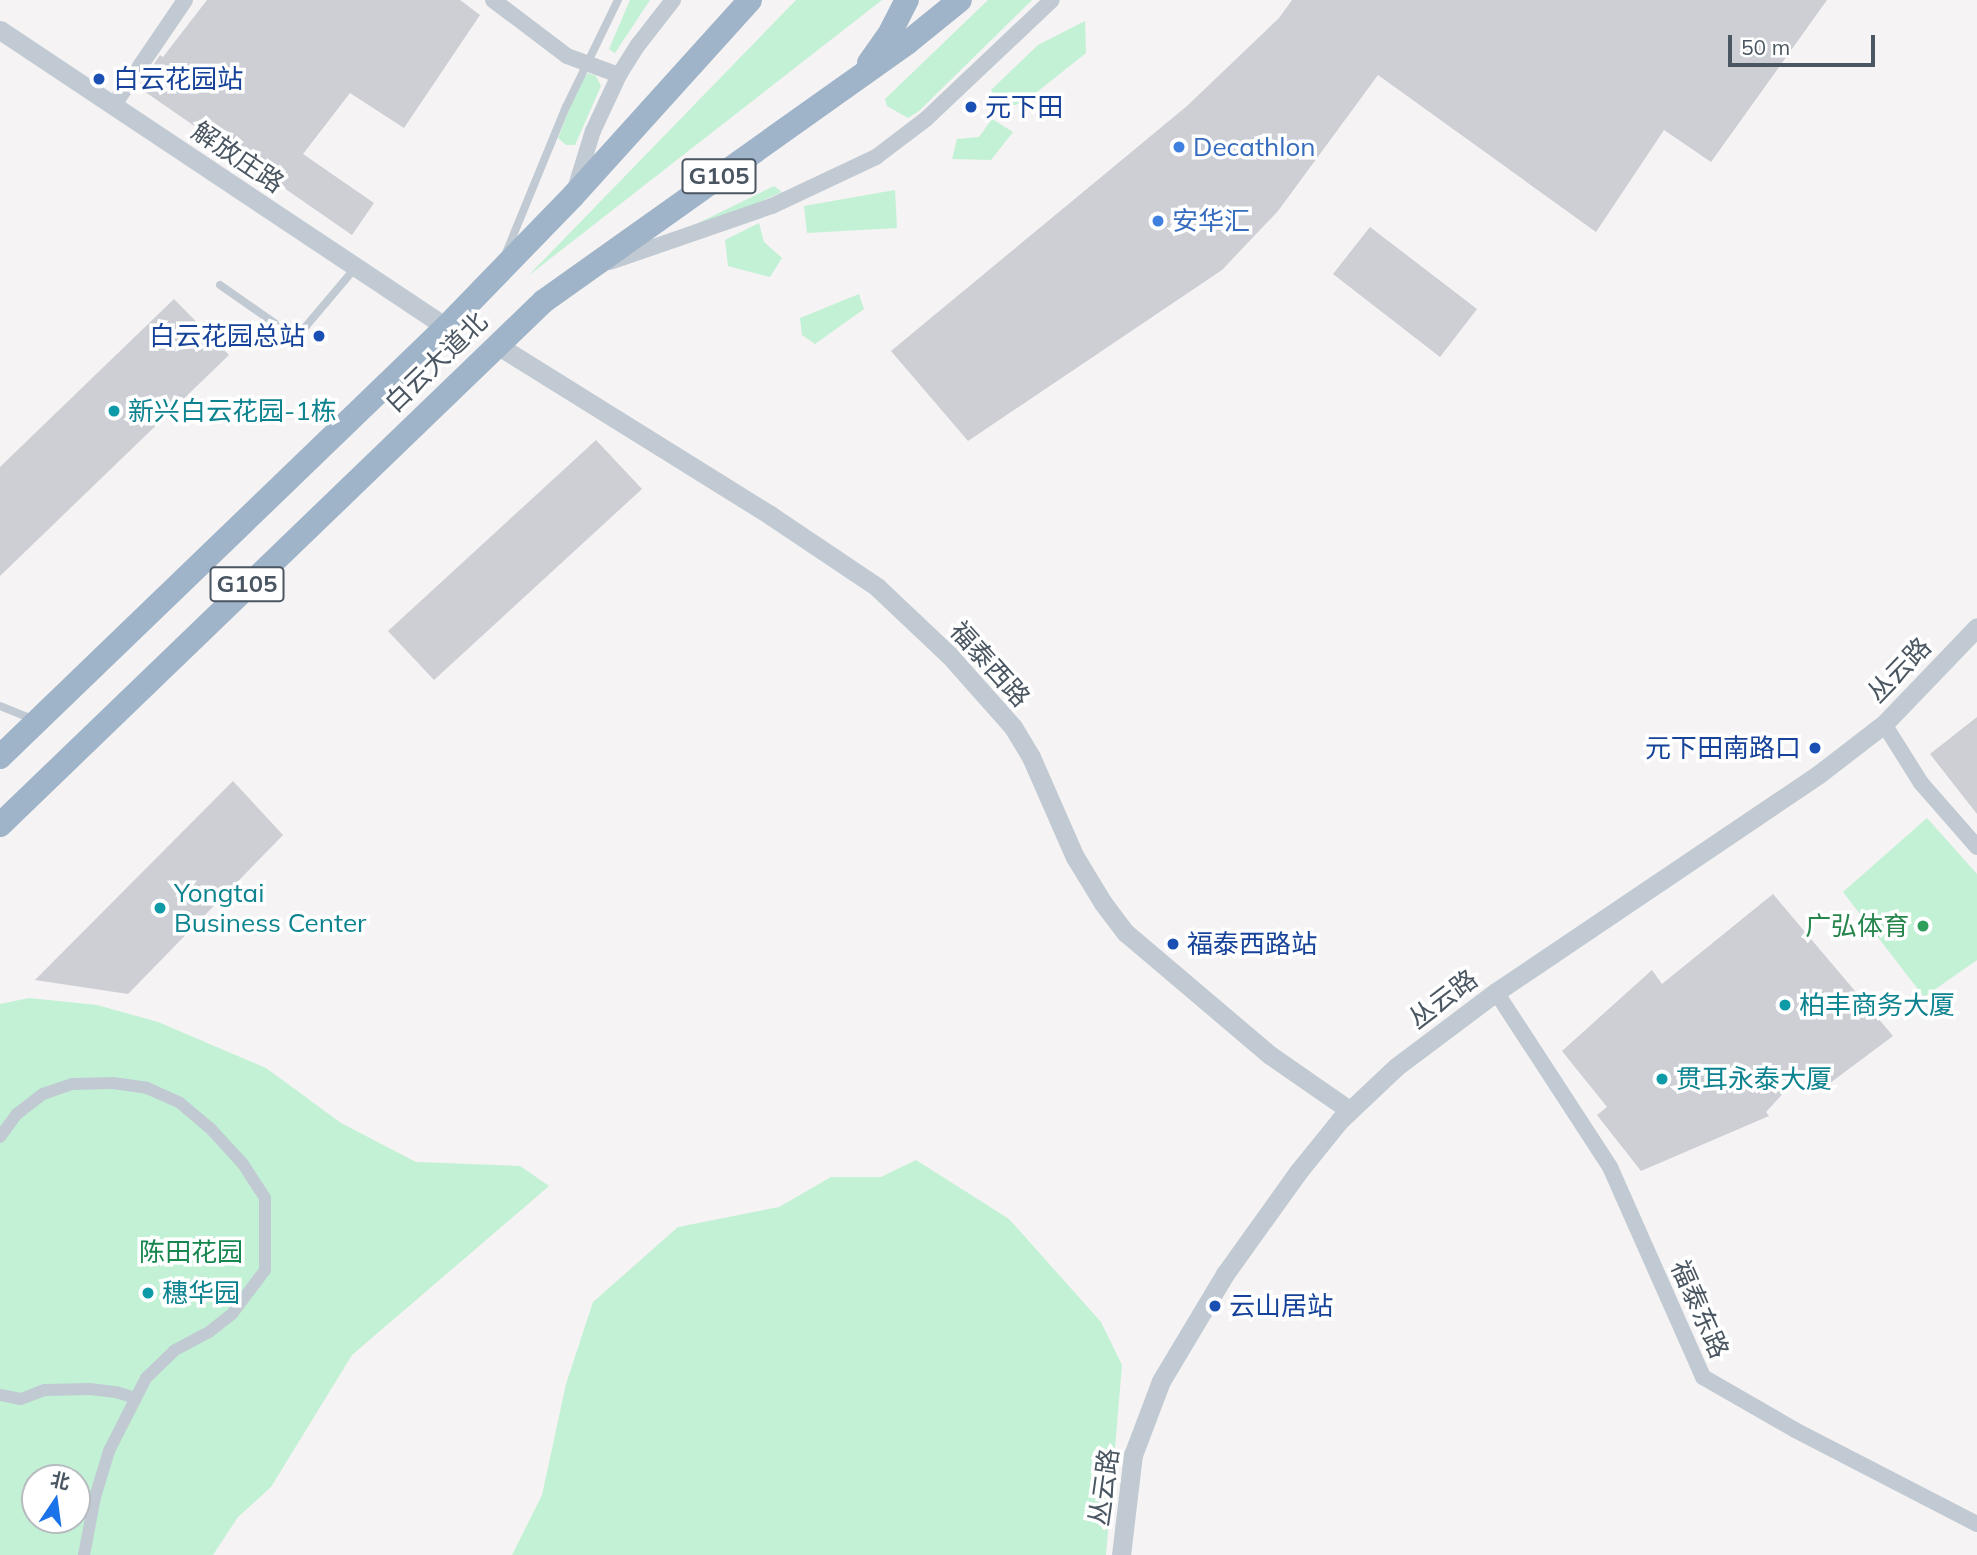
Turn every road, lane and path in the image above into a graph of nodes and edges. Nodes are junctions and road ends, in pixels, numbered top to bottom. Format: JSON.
{"nodes":[{"id":1,"x":185,"y":0,"type":"edge"},
{"id":2,"x":493,"y":0,"type":"edge"},
{"id":3,"x":618,"y":0,"type":"edge"},
{"id":4,"x":673,"y":0,"type":"edge"},
{"id":5,"x":750,"y":0,"type":"edge"},
{"id":6,"x":907,"y":0,"type":"edge"},
{"id":7,"x":960,"y":0,"type":"edge"},
{"id":8,"x":1052,"y":0,"type":"edge"},
{"id":9,"x":0,"y":30,"type":"edge"},
{"id":10,"x":585,"y":64,"type":"junction"},
{"id":11,"x":619,"y":75,"type":"junction"},
{"id":12,"x":859,"y":78,"type":"junction"},
{"id":13,"x":113,"y":106,"type":"junction"},
{"id":14,"x":573,"y":196,"type":"junction"},
{"id":15,"x":356,"y":267,"type":"junction"},
{"id":16,"x":498,"y":272,"type":"junction"},
{"id":17,"x":578,"y":274,"type":"junction"},
{"id":18,"x":220,"y":285,"type":"dead end"},
{"id":19,"x":446,"y":327,"type":"junction"},
{"id":20,"x":497,"y":345,"type":"junction"},
{"id":21,"x":1974,"y":635,"type":"edge"},
{"id":22,"x":0,"y":706,"type":"edge"},
{"id":23,"x":37,"y":721,"type":"junction"},
{"id":24,"x":1884,"y":724,"type":"junction"},
{"id":25,"x":0,"y":757,"type":"edge"},
{"id":26,"x":0,"y":825,"type":"edge"},
{"id":27,"x":1977,"y":846,"type":"edge"},
{"id":28,"x":1496,"y":992,"type":"junction"},
{"id":29,"x":1349,"y":1110,"type":"junction"},
{"id":30,"x":0,"y":1137,"type":"edge"},
{"id":31,"x":0,"y":1395,"type":"edge"},
{"id":32,"x":136,"y":1398,"type":"junction"},
{"id":33,"x":1977,"y":1524,"type":"edge"},
{"id":34,"x":84,"y":1555,"type":"edge"},
{"id":35,"x":1121,"y":1555,"type":"edge"}],
"edges":[{"from":1,"to":13,"type":"street"},
{"from":2,"to":10,"type":"street"},
{"from":3,"to":10,"type":"lane"},
{"from":4,"to":11,"type":"street"},
{"from":5,"to":14,"type":"highway","name":"白云大道北","number":"G105"},
{"from":6,"to":12,"type":"highway"},
{"from":7,"to":12,"type":"highway","name":"白云大道北","number":"G105"},
{"from":8,"to":17,"type":"street"},
{"from":9,"to":13,"type":"street","name":"解放庄路"},
{"from":10,"to":11,"type":"street"},
{"from":10,"to":16,"type":"lane"},
{"from":11,"to":14,"type":"street"},
{"from":12,"to":17,"type":"highway","name":"白云大道北","number":"G105"},
{"from":13,"to":15,"type":"street","name":"解放庄路"},
{"from":14,"to":16,"type":"highway","name":"白云大道北","number":"G105"},
{"from":15,"to":18,"type":"lane"},
{"from":15,"to":19,"type":"street","name":"解放庄路"},
{"from":16,"to":19,"type":"highway","name":"白云大道北","number":"G105"},
{"from":17,"to":20,"type":"highway","name":"白云大道北","number":"G105"},
{"from":19,"to":23,"type":"highway","name":"白云大道北","number":"G105"},
{"from":20,"to":26,"type":"highway","name":"白云大道北","number":"G105"},
{"from":20,"to":29,"type":"street","name":"福泰西路"},
{"from":21,"to":24,"type":"street","name":"丛云路"},
{"from":22,"to":23,"type":"lane"},
{"from":23,"to":25,"type":"highway","name":"白云大道北","number":"G105"},
{"from":24,"to":27,"type":"street"},
{"from":24,"to":28,"type":"street","name":"丛云路"},
{"from":28,"to":29,"type":"street","name":"丛云路"},
{"from":28,"to":33,"type":"street","name":"福泰东路"},
{"from":29,"to":35,"type":"street","name":"丛云路"},
{"from":30,"to":32,"type":"street"},
{"from":31,"to":32,"type":"street"},
{"from":32,"to":34,"type":"street"}]}
